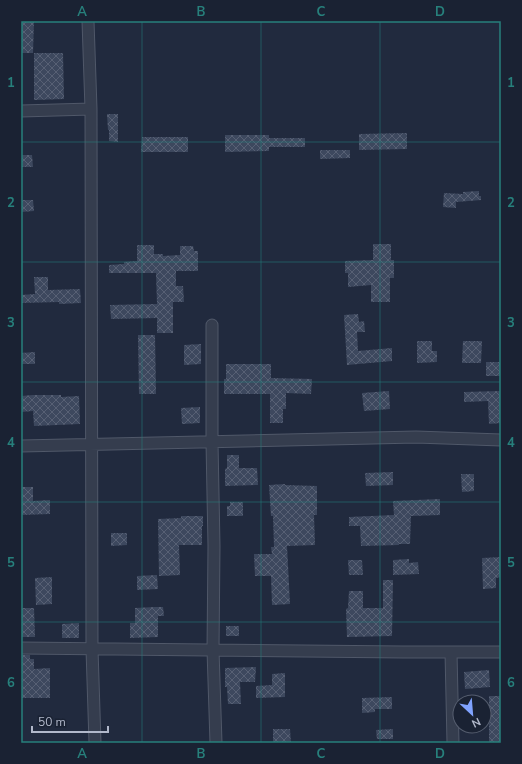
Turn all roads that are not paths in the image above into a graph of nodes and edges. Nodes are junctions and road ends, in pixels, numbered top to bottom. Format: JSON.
{"nodes":[{"id":1,"x":88,"y":21,"type":"edge"},
{"id":2,"x":91,"y":109,"type":"junction"},
{"id":3,"x":21,"y":111,"type":"edge"},
{"id":4,"x":212,"y":326,"type":"dead end"},
{"id":5,"x":501,"y":440,"type":"edge"},
{"id":6,"x":212,"y":442,"type":"junction"},
{"id":7,"x":92,"y":445,"type":"junction"},
{"id":8,"x":21,"y":446,"type":"edge"},
{"id":9,"x":21,"y":648,"type":"edge"},
{"id":10,"x":92,"y":649,"type":"junction"},
{"id":11,"x":213,"y":650,"type":"junction"},
{"id":12,"x":451,"y":652,"type":"junction"},
{"id":13,"x":501,"y":652,"type":"edge"},
{"id":14,"x":96,"y":743,"type":"edge"},
{"id":15,"x":216,"y":743,"type":"edge"},
{"id":16,"x":453,"y":743,"type":"edge"}],
"edges":[{"from":1,"to":2,"type":"street"},
{"from":2,"to":3,"type":"street"},
{"from":2,"to":7,"type":"street"},
{"from":4,"to":6,"type":"street"},
{"from":5,"to":6,"type":"street"},
{"from":6,"to":7,"type":"street"},
{"from":6,"to":11,"type":"street"},
{"from":7,"to":8,"type":"street"},
{"from":7,"to":10,"type":"street"},
{"from":9,"to":10,"type":"street"},
{"from":10,"to":11,"type":"street"},
{"from":10,"to":14,"type":"street"},
{"from":11,"to":12,"type":"street"},
{"from":11,"to":15,"type":"street"},
{"from":12,"to":13,"type":"street"},
{"from":12,"to":16,"type":"street"}]}
